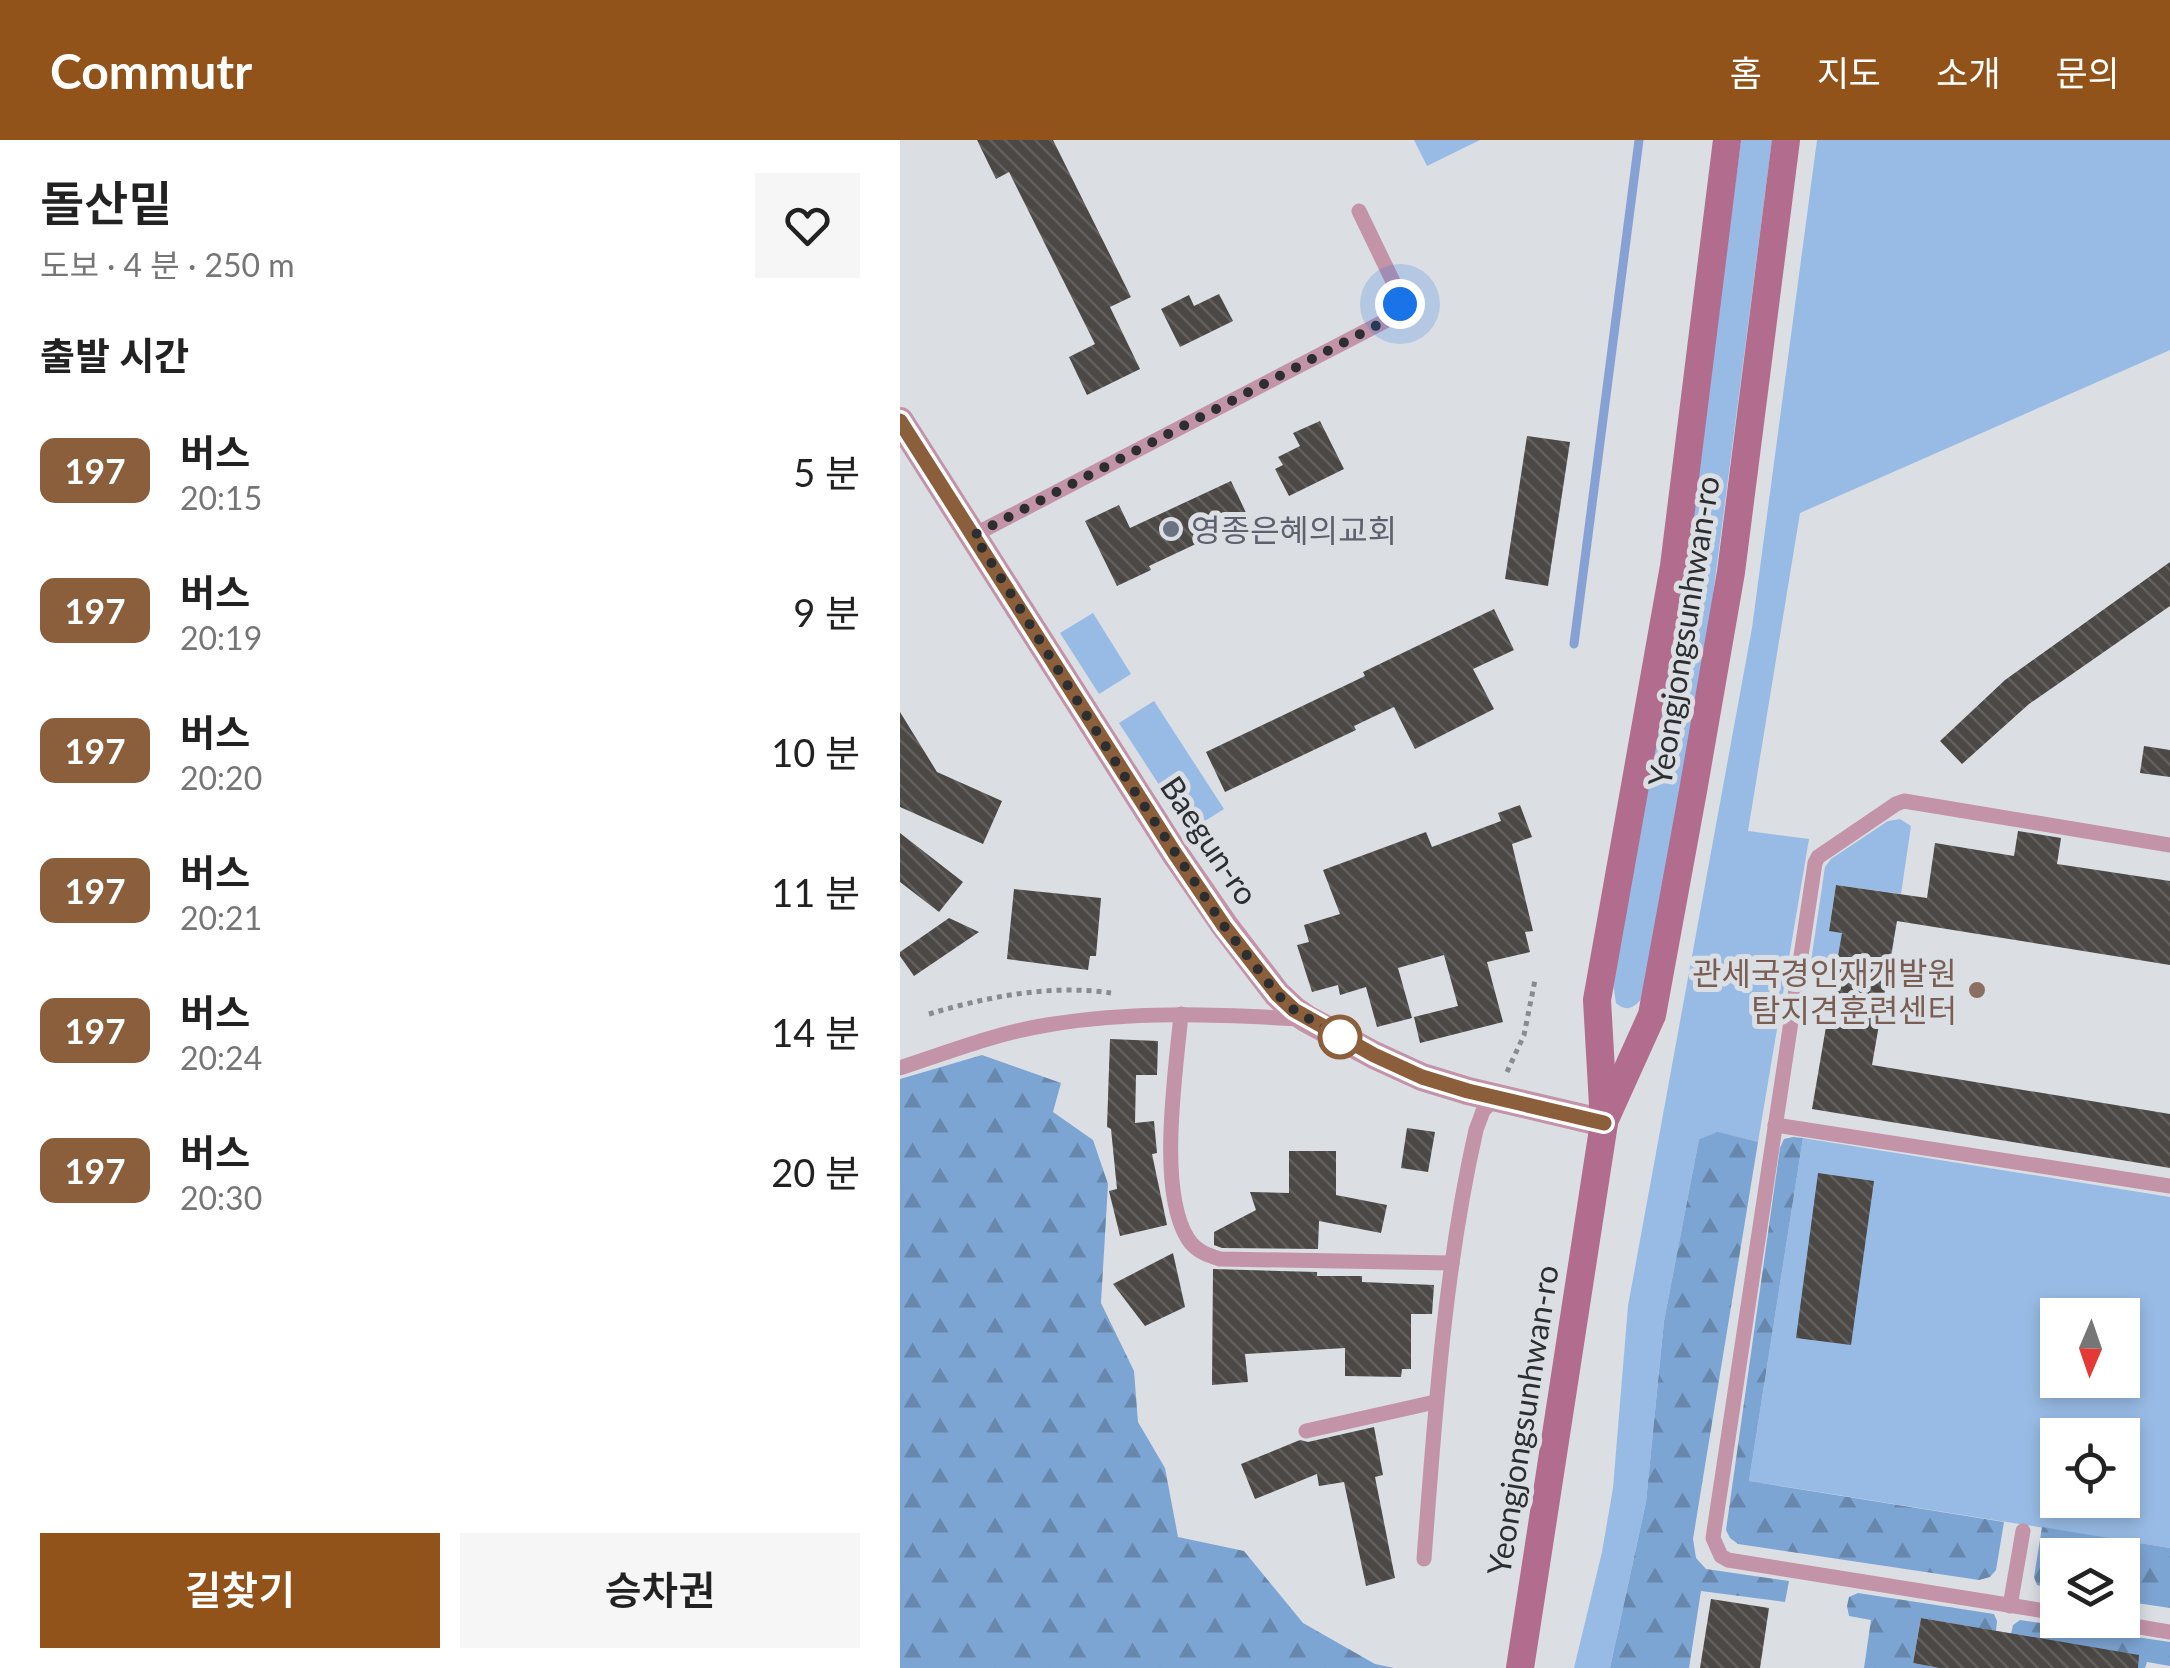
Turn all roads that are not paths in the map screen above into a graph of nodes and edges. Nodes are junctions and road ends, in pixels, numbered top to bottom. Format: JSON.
{"nodes":[{"id":1,"x":1726,"y":140,"type":"edge"},
{"id":2,"x":1786,"y":140,"type":"edge"},
{"id":3,"x":1359,"y":211,"type":"dead end"},
{"id":4,"x":900,"y":421,"type":"edge"},
{"id":5,"x":974,"y":535,"type":"junction"},
{"id":6,"x":2170,"y":845,"type":"edge"},
{"id":7,"x":1181,"y":1014,"type":"junction"},
{"id":8,"x":1307,"y":1019,"type":"junction"},
{"id":9,"x":900,"y":1068,"type":"edge"},
{"id":10,"x":1496,"y":1097,"type":"junction"},
{"id":11,"x":1604,"y":1123,"type":"junction"},
{"id":12,"x":1775,"y":1125,"type":"junction"},
{"id":13,"x":2170,"y":1186,"type":"edge"},
{"id":14,"x":1452,"y":1264,"type":"junction"},
{"id":15,"x":1436,"y":1402,"type":"junction"},
{"id":16,"x":1306,"y":1431,"type":"dead end"},
{"id":17,"x":2023,"y":1530,"type":"dead end"},
{"id":18,"x":1424,"y":1559,"type":"dead end"},
{"id":19,"x":2010,"y":1606,"type":"junction"},
{"id":20,"x":2040,"y":1611,"type":"edge"},
{"id":21,"x":2140,"y":1627,"type":"edge"},
{"id":22,"x":2170,"y":1632,"type":"edge"},
{"id":23,"x":1520,"y":1668,"type":"edge"}],
"edges":[{"from":1,"to":11,"type":"main road","name":"Yeongjongsunhwan-ro"},
{"from":2,"to":11,"type":"main road","name":"Yeongjongsunhwan-ro"},
{"from":3,"to":5,"type":"lane"},
{"from":4,"to":5,"type":"street","name":"Baegun-ro"},
{"from":5,"to":8,"type":"street","name":"Baegun-ro"},
{"from":6,"to":12,"type":"lane"},
{"from":7,"to":8,"type":"lane"},
{"from":7,"to":9,"type":"lane"},
{"from":7,"to":14,"type":"lane"},
{"from":8,"to":10,"type":"street","name":"Baegun-ro"},
{"from":10,"to":11,"type":"street","name":"Baegun-ro"},
{"from":10,"to":14,"type":"lane"},
{"from":11,"to":23,"type":"main road","name":"Yeongjongsunhwan-ro"},
{"from":12,"to":13,"type":"lane"},
{"from":12,"to":19,"type":"lane"},
{"from":14,"to":15,"type":"lane"},
{"from":15,"to":16,"type":"lane"},
{"from":15,"to":18,"type":"lane"},
{"from":17,"to":19,"type":"lane"},
{"from":19,"to":20,"type":"lane"},
{"from":21,"to":22,"type":"lane"}]}
